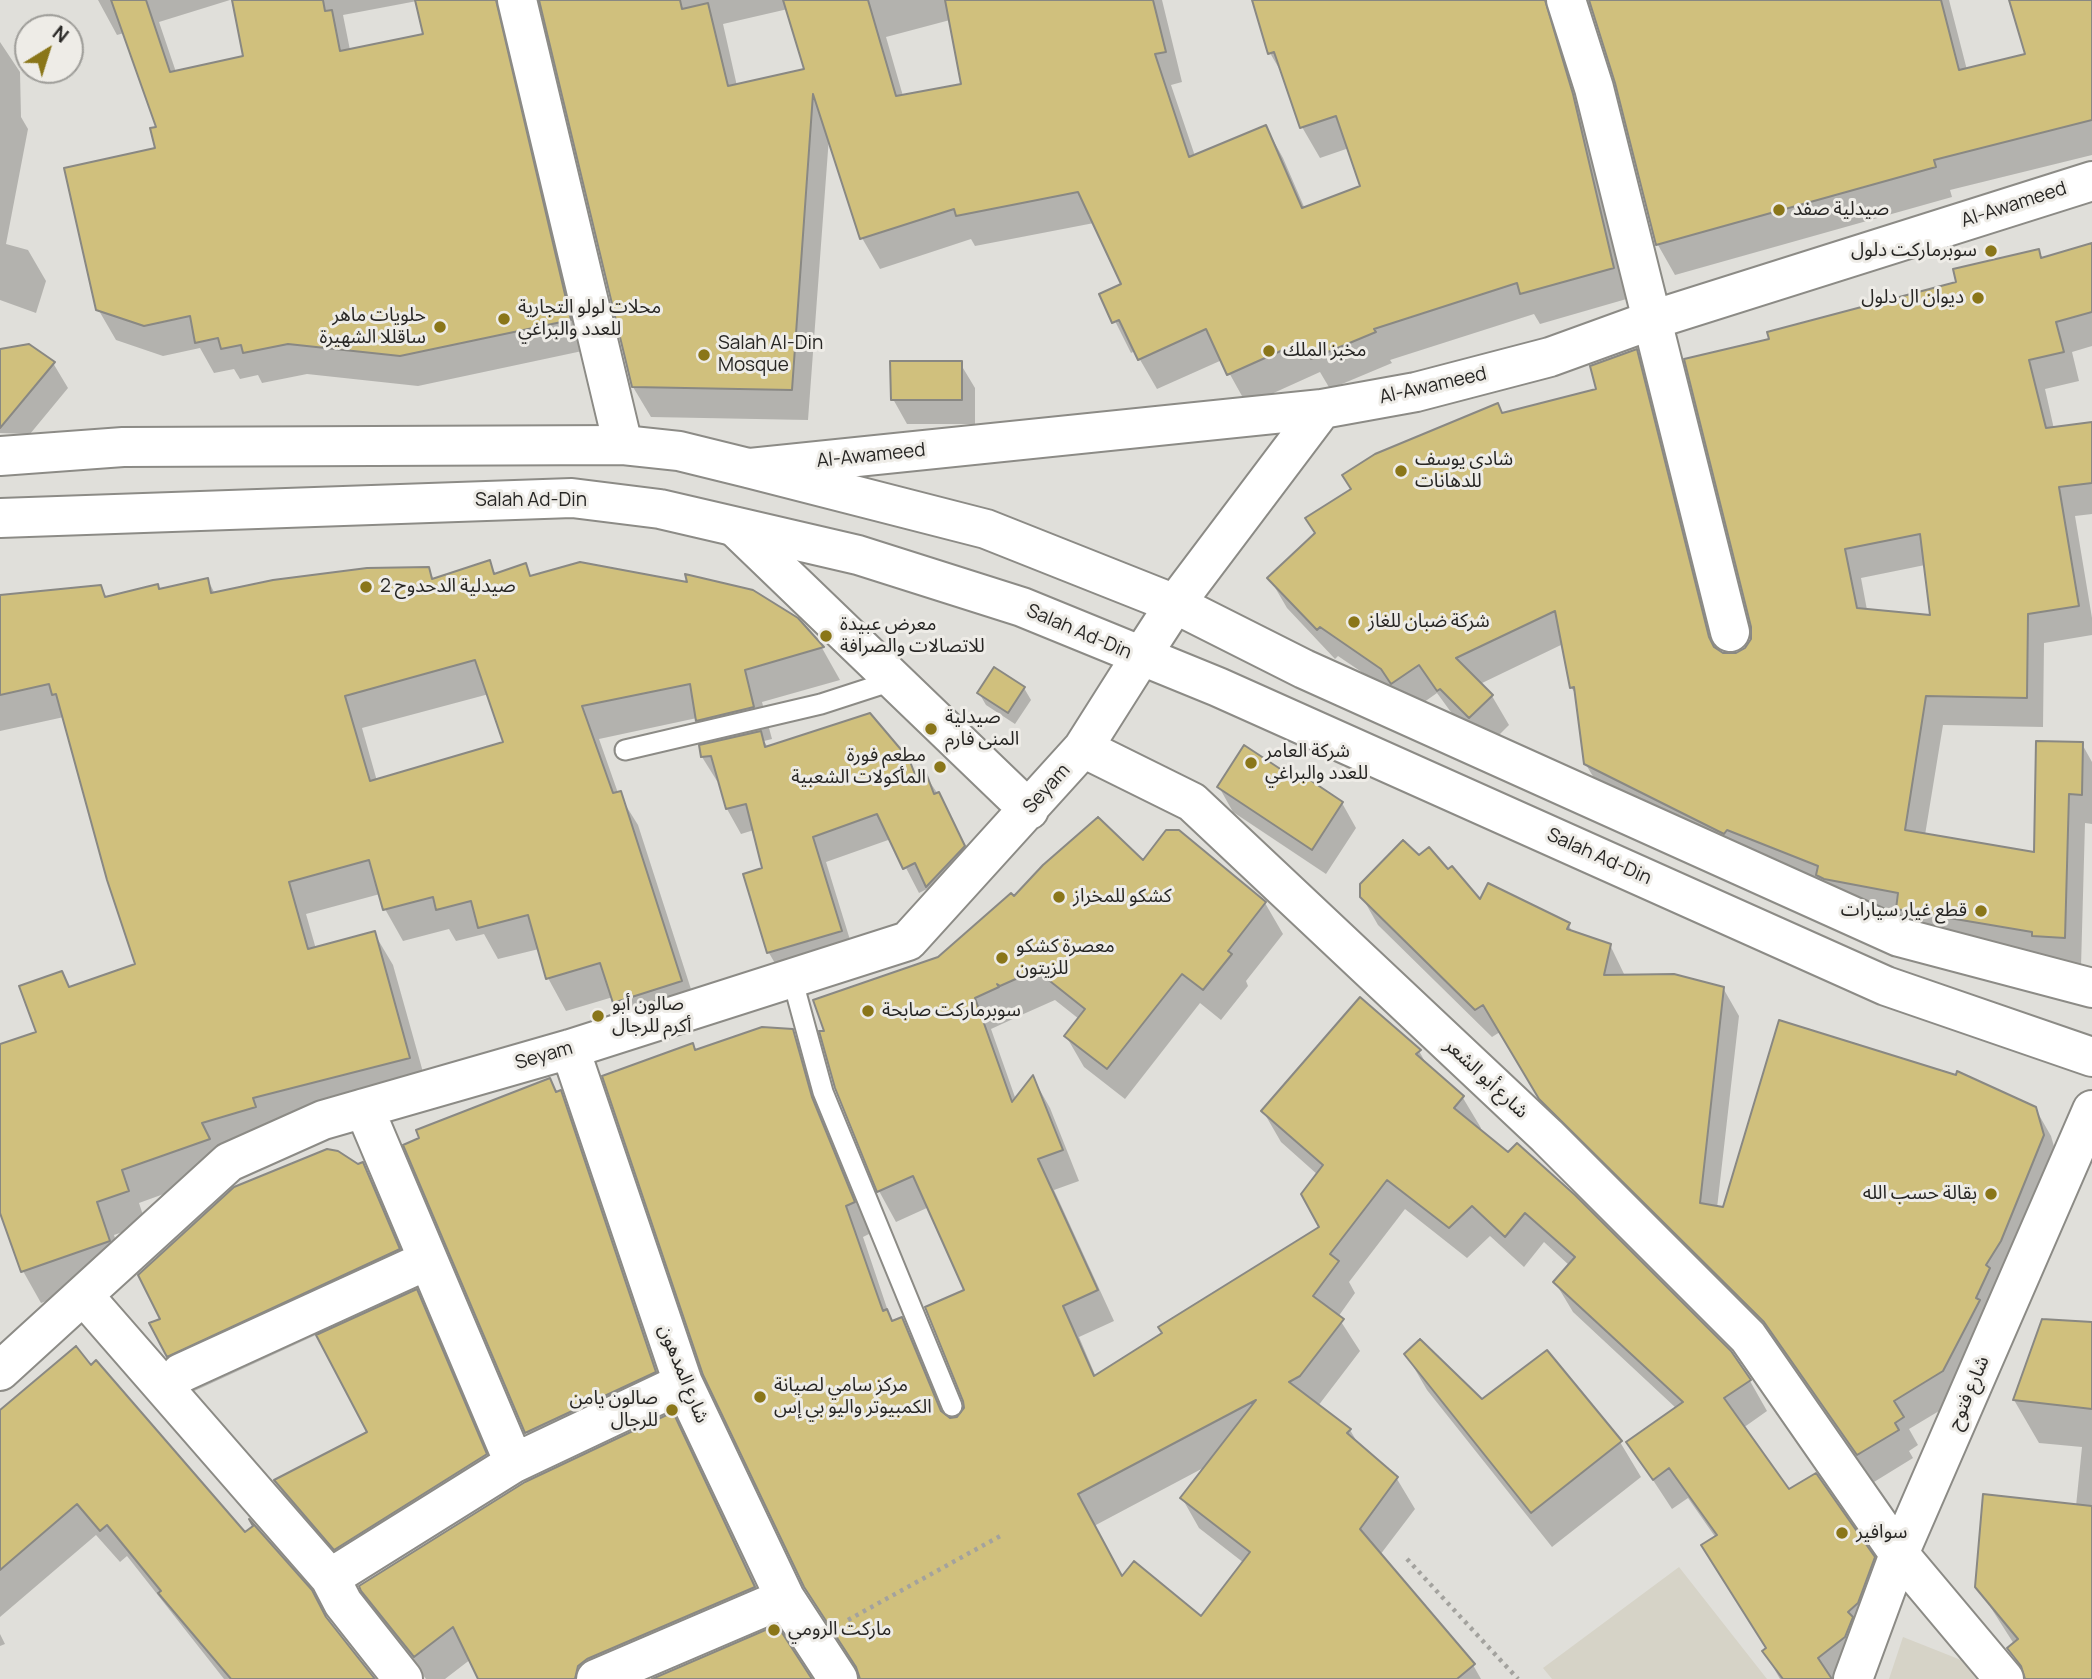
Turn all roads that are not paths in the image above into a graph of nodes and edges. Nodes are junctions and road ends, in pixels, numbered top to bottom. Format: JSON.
{"nodes":[{"id":1,"x":517,"y":0,"type":"edge"},
{"id":2,"x":1566,"y":0,"type":"edge"},
{"id":3,"x":2092,"y":181,"type":"edge"},
{"id":4,"x":1652,"y":320,"type":"junction"},
{"id":5,"x":1322,"y":408,"type":"junction"},
{"id":6,"x":622,"y":445,"type":"junction"},
{"id":7,"x":0,"y":456,"type":"edge"},
{"id":8,"x":748,"y":468,"type":"junction"},
{"id":9,"x":0,"y":518,"type":"edge"},
{"id":10,"x":735,"y":527,"type":"junction"},
{"id":11,"x":1175,"y":604,"type":"junction"},
{"id":12,"x":1730,"y":632,"type":"dead end"},
{"id":13,"x":1140,"y":658,"type":"junction"},
{"id":14,"x":895,"y":680,"type":"junction"},
{"id":15,"x":1083,"y":748,"type":"junction"},
{"id":16,"x":625,"y":750,"type":"dead end"},
{"id":17,"x":1029,"y":810,"type":"junction"},
{"id":18,"x":792,"y":978,"type":"junction"},
{"id":19,"x":2092,"y":988,"type":"edge"},
{"id":20,"x":570,"y":1049,"type":"junction"},
{"id":21,"x":2092,"y":1057,"type":"edge"},
{"id":22,"x":364,"y":1108,"type":"junction"},
{"id":23,"x":2092,"y":1110,"type":"edge"},
{"id":24,"x":428,"y":1260,"type":"junction"},
{"id":25,"x":84,"y":1296,"type":"junction"},
{"id":26,"x":0,"y":1371,"type":"edge"},
{"id":27,"x":181,"y":1373,"type":"dead end"},
{"id":28,"x":683,"y":1383,"type":"junction"},
{"id":29,"x":952,"y":1406,"type":"dead end"},
{"id":30,"x":514,"y":1463,"type":"junction"},
{"id":31,"x":1899,"y":1554,"type":"junction"},
{"id":32,"x":330,"y":1578,"type":"junction"},
{"id":33,"x":785,"y":1598,"type":"junction"},
{"id":34,"x":403,"y":1679,"type":"edge"},
{"id":35,"x":596,"y":1679,"type":"edge"},
{"id":36,"x":838,"y":1679,"type":"edge"},
{"id":37,"x":1853,"y":1679,"type":"edge"},
{"id":38,"x":2004,"y":1679,"type":"edge"}],
"edges":[{"from":1,"to":6,"type":"main road"},
{"from":2,"to":4,"type":"main road"},
{"from":3,"to":4,"type":"main road","name":"Al-Awameed"},
{"from":4,"to":5,"type":"main road","name":"Al-Awameed"},
{"from":4,"to":12,"type":"main road"},
{"from":5,"to":8,"type":"main road","name":"Al-Awameed"},
{"from":5,"to":11,"type":"main road"},
{"from":6,"to":7,"type":"main road"},
{"from":6,"to":8,"type":"main road"},
{"from":8,"to":11,"type":"main road"},
{"from":9,"to":10,"type":"main road","name":"Salah Ad-Din"},
{"from":10,"to":13,"type":"main road","name":"Salah Ad-Din"},
{"from":10,"to":14,"type":"main road"},
{"from":11,"to":13,"type":"main road"},
{"from":11,"to":19,"type":"main road"},
{"from":13,"to":15,"type":"main road"},
{"from":13,"to":21,"type":"main road","name":"Salah Ad-Din"},
{"from":14,"to":16,"type":"lane"},
{"from":14,"to":17,"type":"main road"},
{"from":15,"to":17,"type":"main road","name":"Seyam"},
{"from":15,"to":31,"type":"main road","name":"شارع أبو الشعر"},
{"from":17,"to":18,"type":"main road","name":"Seyam"},
{"from":18,"to":20,"type":"main road","name":"Seyam"},
{"from":18,"to":29,"type":"lane"},
{"from":20,"to":22,"type":"main road","name":"Seyam"},
{"from":20,"to":28,"type":"main road","name":"شارع المدهون"},
{"from":22,"to":24,"type":"main road"},
{"from":22,"to":25,"type":"main road","name":"Seyam"},
{"from":23,"to":31,"type":"main road","name":"شارع فتوح"},
{"from":24,"to":27,"type":"main road"},
{"from":24,"to":30,"type":"main road"},
{"from":25,"to":26,"type":"main road","name":"Seyam"},
{"from":25,"to":32,"type":"main road"},
{"from":28,"to":30,"type":"main road"},
{"from":28,"to":33,"type":"main road","name":"شارع المدهون"},
{"from":30,"to":32,"type":"main road"},
{"from":31,"to":37,"type":"main road","name":"شارع فتوح"},
{"from":31,"to":38,"type":"main road","name":"شارع أبو الشعر"},
{"from":32,"to":34,"type":"main road"},
{"from":33,"to":35,"type":"main road"},
{"from":33,"to":36,"type":"main road","name":"شارع المدهون"}]}
